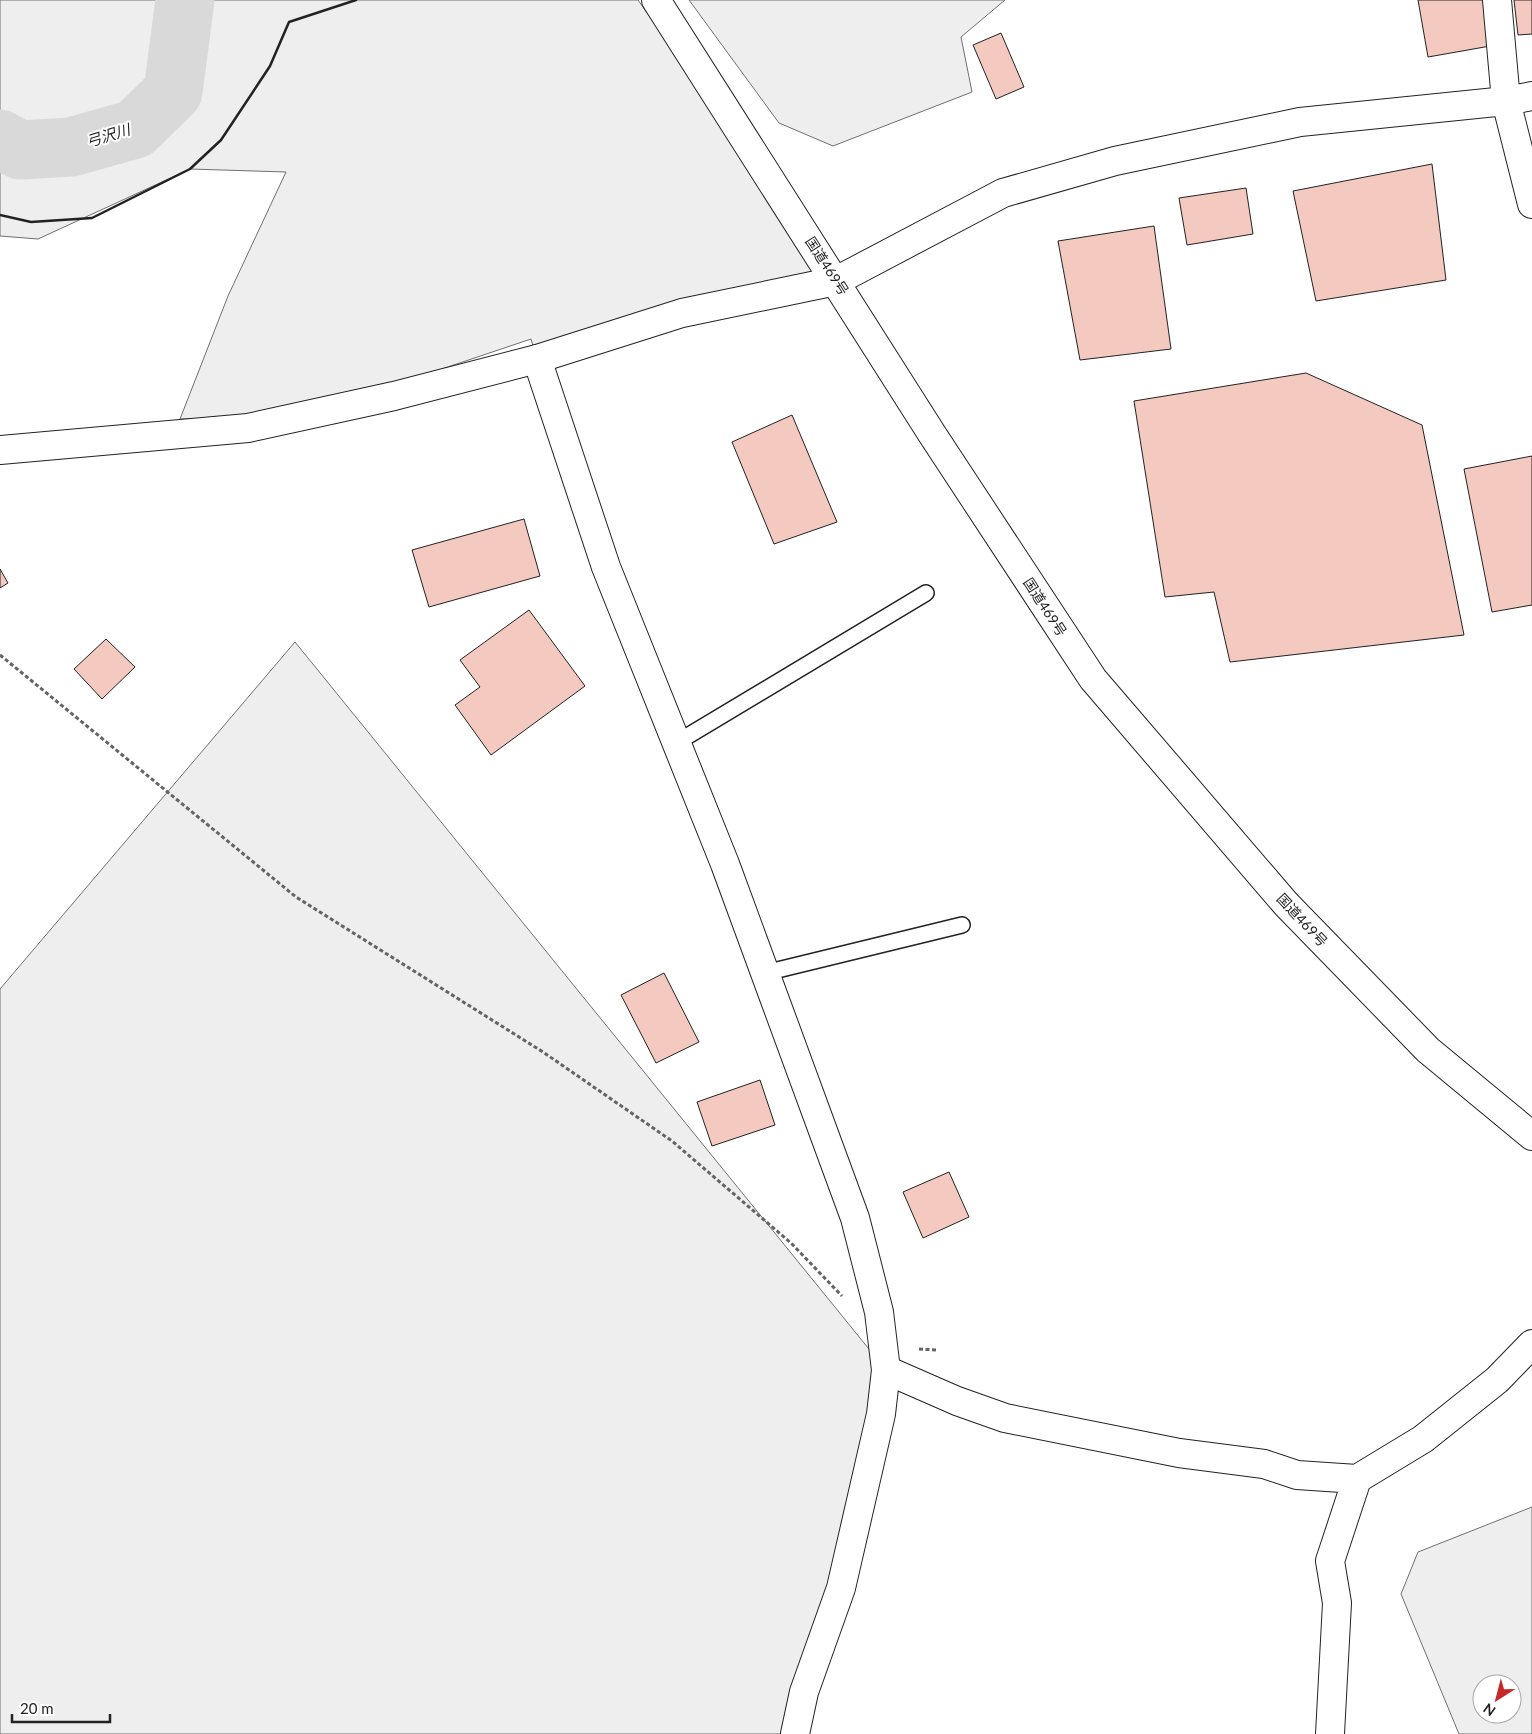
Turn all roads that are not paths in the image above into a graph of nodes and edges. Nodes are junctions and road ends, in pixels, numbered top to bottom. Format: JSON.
{"nodes":[{"id":1,"x":656,"y":0,"type":"edge"},
{"id":2,"x":1497,"y":0,"type":"edge"},
{"id":3,"x":1519,"y":98,"type":"edge"},
{"id":4,"x":1532,"y":204,"type":"edge"},
{"id":5,"x":836,"y":281,"type":"junction"},
{"id":6,"x":537,"y":359,"type":"junction"},
{"id":7,"x":0,"y":450,"type":"edge"},
{"id":8,"x":926,"y":593,"type":"dead end"},
{"id":9,"x":676,"y":743,"type":"junction"},
{"id":10,"x":962,"y":925,"type":"dead end"},
{"id":11,"x":765,"y":974,"type":"junction"},
{"id":12,"x":1532,"y":1136,"type":"edge"},
{"id":13,"x":1532,"y":1344,"type":"edge"},
{"id":14,"x":886,"y":1370,"type":"junction"},
{"id":15,"x":1357,"y":1479,"type":"junction"},
{"id":16,"x":795,"y":1734,"type":"edge"},
{"id":17,"x":1330,"y":1734,"type":"edge"}],
"edges":[{"from":1,"to":5,"type":"main road","name":"国道469号"},
{"from":2,"to":3,"type":"main road"},
{"from":3,"to":4,"type":"main road"},
{"from":3,"to":5,"type":"main road"},
{"from":5,"to":6,"type":"main road"},
{"from":5,"to":12,"type":"main road","name":"国道469号"},
{"from":6,"to":7,"type":"main road"},
{"from":6,"to":9,"type":"main road"},
{"from":8,"to":9,"type":"lane"},
{"from":9,"to":11,"type":"main road"},
{"from":10,"to":11,"type":"lane"},
{"from":11,"to":14,"type":"main road"},
{"from":13,"to":15,"type":"main road"},
{"from":14,"to":15,"type":"main road"},
{"from":14,"to":16,"type":"main road"},
{"from":15,"to":17,"type":"main road"}]}
